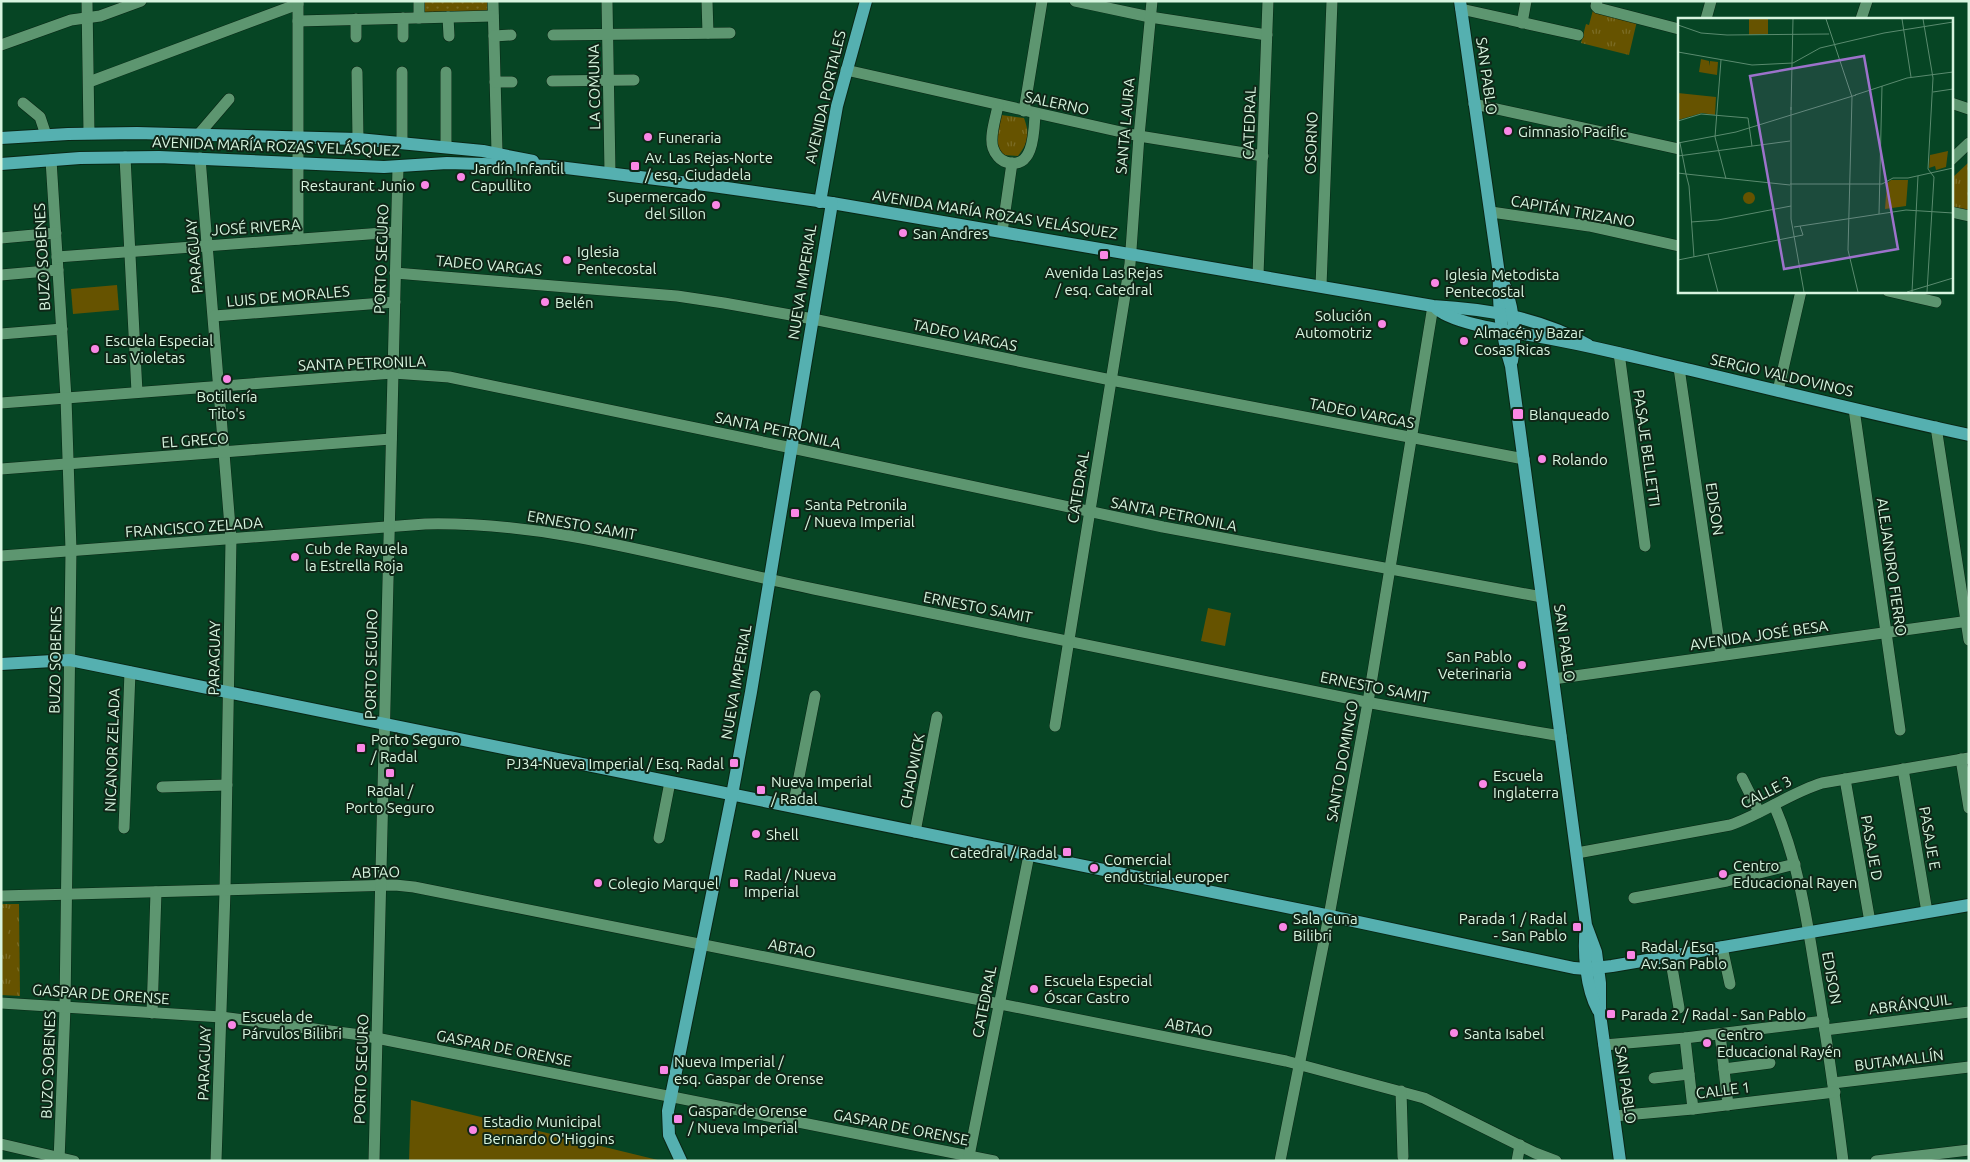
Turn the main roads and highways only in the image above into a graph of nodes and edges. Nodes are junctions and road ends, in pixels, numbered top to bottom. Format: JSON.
{"nodes":[{"id":1,"x":866,"y":1,"type":"edge"},
{"id":2,"x":1461,"y":5,"type":"edge"},
{"id":3,"x":1,"y":138,"type":"edge"},
{"id":4,"x":1,"y":164,"type":"edge"},
{"id":5,"x":550,"y":166,"type":"junction"},
{"id":6,"x":826,"y":202,"type":"junction"},
{"id":7,"x":1434,"y":306,"type":"junction"},
{"id":8,"x":1505,"y":315,"type":"junction"},
{"id":9,"x":1507,"y":330,"type":"junction"},
{"id":10,"x":1588,"y":345,"type":"junction"},
{"id":11,"x":1969,"y":435,"type":"edge"},
{"id":12,"x":1,"y":664,"type":"edge"},
{"id":13,"x":732,"y":795,"type":"junction"},
{"id":14,"x":1969,"y":904,"type":"edge"},
{"id":15,"x":1593,"y":968,"type":"junction"},
{"id":16,"x":682,"y":1161,"type":"edge"},
{"id":17,"x":1620,"y":1161,"type":"edge"}],
"edges":[{"from":1,"to":6,"type":"main road","name":"AVENIDA PORTALES"},
{"from":2,"to":8,"type":"main road","name":"SAN PABLO"},
{"from":3,"to":5,"type":"main road","name":"AVENIDA MARÍA ROZAS VELÁSQUEZ"},
{"from":4,"to":5,"type":"main road","name":"AVENIDA MARÍA ROZAS VELÁSQUEZ"},
{"from":5,"to":6,"type":"main road","name":"AVENIDA MARÍA ROZAS VELÁSQUEZ"},
{"from":6,"to":7,"type":"main road","name":"AVENIDA MARÍA ROZAS VELÁSQUEZ"},
{"from":6,"to":13,"type":"main road","name":"NUEVA IMPERIAL"},
{"from":7,"to":8,"type":"main road","name":"AVENIDA MARÍA ROZAS VELÁSQUEZ"},
{"from":7,"to":9,"type":"main road","name":"AVENIDA MARÍA ROZAS VELÁSQUEZ"},
{"from":8,"to":9,"type":"main road","name":"SAN PABLO"},
{"from":8,"to":10,"type":"main road","name":"SERGIO VALDOVINOS"},
{"from":9,"to":10,"type":"main road","name":"SERGIO VALDOVINOS"},
{"from":9,"to":15,"type":"main road","name":"SAN PABLO"},
{"from":10,"to":11,"type":"main road","name":"SERGIO VALDOVINOS"},
{"from":12,"to":13,"type":"main road"},
{"from":13,"to":15,"type":"main road"},
{"from":13,"to":16,"type":"main road","name":"NUEVA IMPERIAL"},
{"from":14,"to":15,"type":"main road"},
{"from":15,"to":17,"type":"main road","name":"SAN PABLO"}]}
